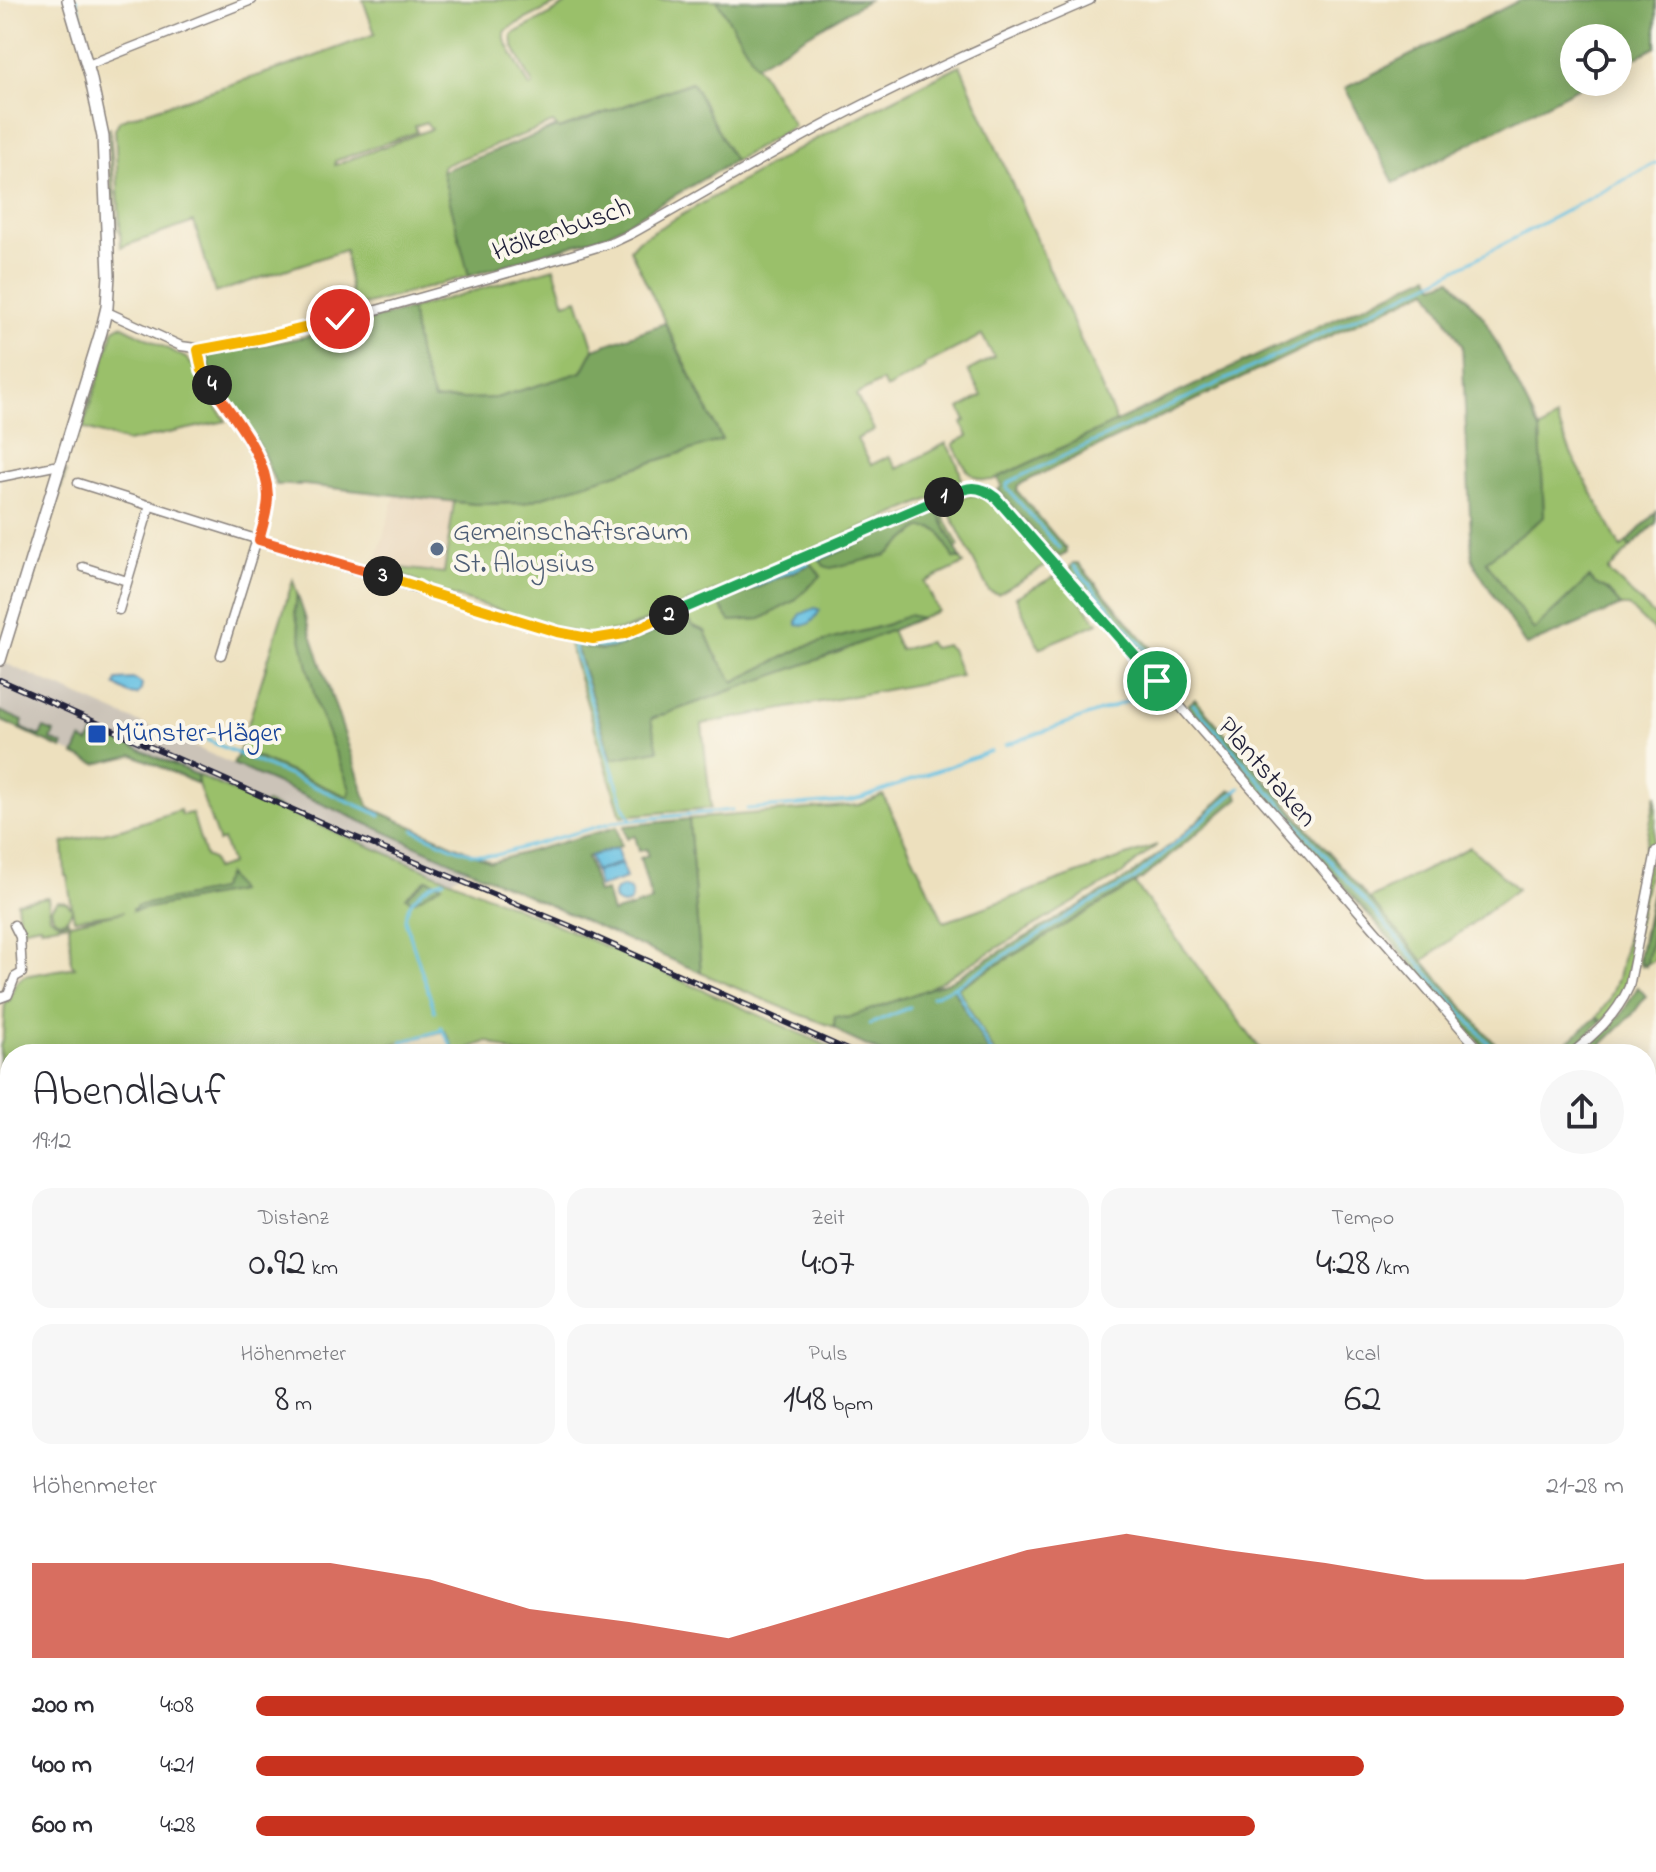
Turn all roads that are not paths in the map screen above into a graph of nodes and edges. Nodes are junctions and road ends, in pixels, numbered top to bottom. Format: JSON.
{"nodes":[{"id":1,"x":68,"y":0,"type":"edge"},
{"id":2,"x":252,"y":0,"type":"edge"},
{"id":3,"x":1090,"y":0,"type":"edge"},
{"id":4,"x":88,"y":65,"type":"junction"},
{"id":5,"x":107,"y":312,"type":"junction"},
{"id":6,"x":198,"y":350,"type":"junction"},
{"id":7,"x":60,"y":468,"type":"junction"},
{"id":8,"x":0,"y":477,"type":"edge"},
{"id":9,"x":78,"y":483,"type":"dead end"},
{"id":10,"x":150,"y":505,"type":"junction"},
{"id":11,"x":258,"y":540,"type":"junction"},
{"id":12,"x":83,"y":567,"type":"dead end"},
{"id":13,"x":127,"y":581,"type":"junction"},
{"id":14,"x":119,"y":610,"type":"dead end"},
{"id":15,"x":1,"y":652,"type":"edge"},
{"id":16,"x":221,"y":655,"type":"dead end"},
{"id":17,"x":1656,"y":851,"type":"edge"},
{"id":18,"x":14,"y":925,"type":"dead end"},
{"id":19,"x":0,"y":998,"type":"edge"},
{"id":20,"x":1474,"y":1044,"type":"edge"},
{"id":21,"x":1582,"y":1044,"type":"edge"}],
"edges":[{"from":1,"to":4,"type":"main road"},
{"from":2,"to":4,"type":"street"},
{"from":3,"to":6,"type":"street","name":"Hölkenbusch"},
{"from":4,"to":5,"type":"main road"},
{"from":5,"to":6,"type":"street"},
{"from":5,"to":7,"type":"main road"},
{"from":6,"to":11,"type":"street"},
{"from":7,"to":8,"type":"street"},
{"from":7,"to":15,"type":"main road"},
{"from":9,"to":10,"type":"street","name":"Plantstaken"},
{"from":10,"to":11,"type":"street","name":"Plantstaken"},
{"from":10,"to":13,"type":"street"},
{"from":11,"to":16,"type":"street"},
{"from":11,"to":20,"type":"street","name":"Plantstaken"},
{"from":12,"to":13,"type":"street"},
{"from":13,"to":14,"type":"street"},
{"from":17,"to":21,"type":"street"},
{"from":18,"to":19,"type":"street"}]}
